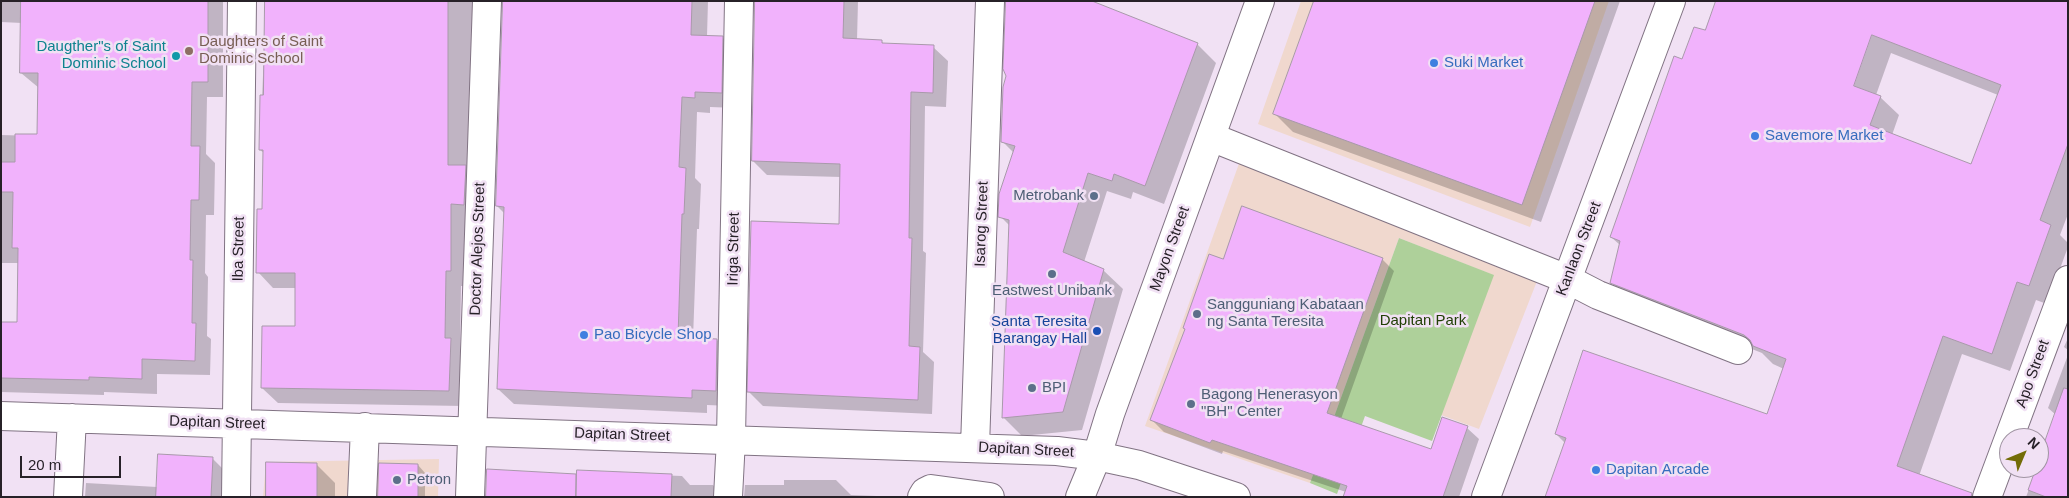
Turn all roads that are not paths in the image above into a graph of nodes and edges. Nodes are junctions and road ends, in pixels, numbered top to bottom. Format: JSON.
{"nodes":[{"id":1,"x":242,"y":1,"type":"edge"},
{"id":2,"x":487,"y":1,"type":"edge"},
{"id":3,"x":739,"y":1,"type":"edge"},
{"id":4,"x":990,"y":1,"type":"edge"},
{"id":5,"x":1260,"y":1,"type":"edge"},
{"id":6,"x":1672,"y":1,"type":"edge"},
{"id":7,"x":1211,"y":137,"type":"junction"},
{"id":8,"x":1567,"y":279,"type":"junction"},
{"id":9,"x":2068,"y":280,"type":"edge"},
{"id":10,"x":1738,"y":350,"type":"dead end"},
{"id":11,"x":1,"y":416,"type":"edge"},
{"id":12,"x":72,"y":418,"type":"junction"},
{"id":13,"x":237,"y":423,"type":"junction"},
{"id":14,"x":365,"y":427,"type":"junction"},
{"id":15,"x":471,"y":430,"type":"junction"},
{"id":16,"x":731,"y":439,"type":"junction"},
{"id":17,"x":975,"y":447,"type":"junction"},
{"id":18,"x":1097,"y":456,"type":"junction"},
{"id":19,"x":68,"y":497,"type":"edge"},
{"id":20,"x":236,"y":497,"type":"edge"},
{"id":21,"x":362,"y":497,"type":"edge"},
{"id":22,"x":470,"y":497,"type":"edge"},
{"id":23,"x":728,"y":497,"type":"edge"},
{"id":24,"x":922,"y":497,"type":"edge"},
{"id":25,"x":990,"y":497,"type":"edge"},
{"id":26,"x":1080,"y":497,"type":"edge"},
{"id":27,"x":1236,"y":497,"type":"edge"},
{"id":28,"x":1486,"y":497,"type":"edge"},
{"id":29,"x":1987,"y":497,"type":"edge"}],
"edges":[{"from":1,"to":13,"type":"street","name":"Iba Street"},
{"from":2,"to":15,"type":"street","name":"Doctor Alejos Street"},
{"from":3,"to":16,"type":"street","name":"Iriga Street"},
{"from":4,"to":17,"type":"street","name":"Isarog Street"},
{"from":5,"to":7,"type":"street","name":"Mayon Street"},
{"from":6,"to":8,"type":"street","name":"Kanlaon Street"},
{"from":7,"to":8,"type":"street"},
{"from":7,"to":18,"type":"street","name":"Mayon Street"},
{"from":8,"to":10,"type":"street"},
{"from":8,"to":28,"type":"street","name":"Kanlaon Street"},
{"from":9,"to":29,"type":"street","name":"Apo Street"},
{"from":11,"to":12,"type":"street","name":"Dapitan Street"},
{"from":12,"to":13,"type":"street","name":"Dapitan Street"},
{"from":12,"to":19,"type":"street"},
{"from":13,"to":14,"type":"street","name":"Dapitan Street"},
{"from":13,"to":20,"type":"street","name":"Iba Street"},
{"from":14,"to":15,"type":"street","name":"Dapitan Street"},
{"from":14,"to":21,"type":"street"},
{"from":15,"to":16,"type":"street","name":"Dapitan Street"},
{"from":15,"to":22,"type":"street","name":"Doctor Alejos Street"},
{"from":16,"to":17,"type":"street","name":"Dapitan Street"},
{"from":16,"to":23,"type":"street","name":"Iriga Street"},
{"from":17,"to":18,"type":"street","name":"Dapitan Street"},
{"from":18,"to":26,"type":"street","name":"Mayon Street"},
{"from":18,"to":27,"type":"street","name":"Dapitan Street"},
{"from":24,"to":25,"type":"street"}]}
